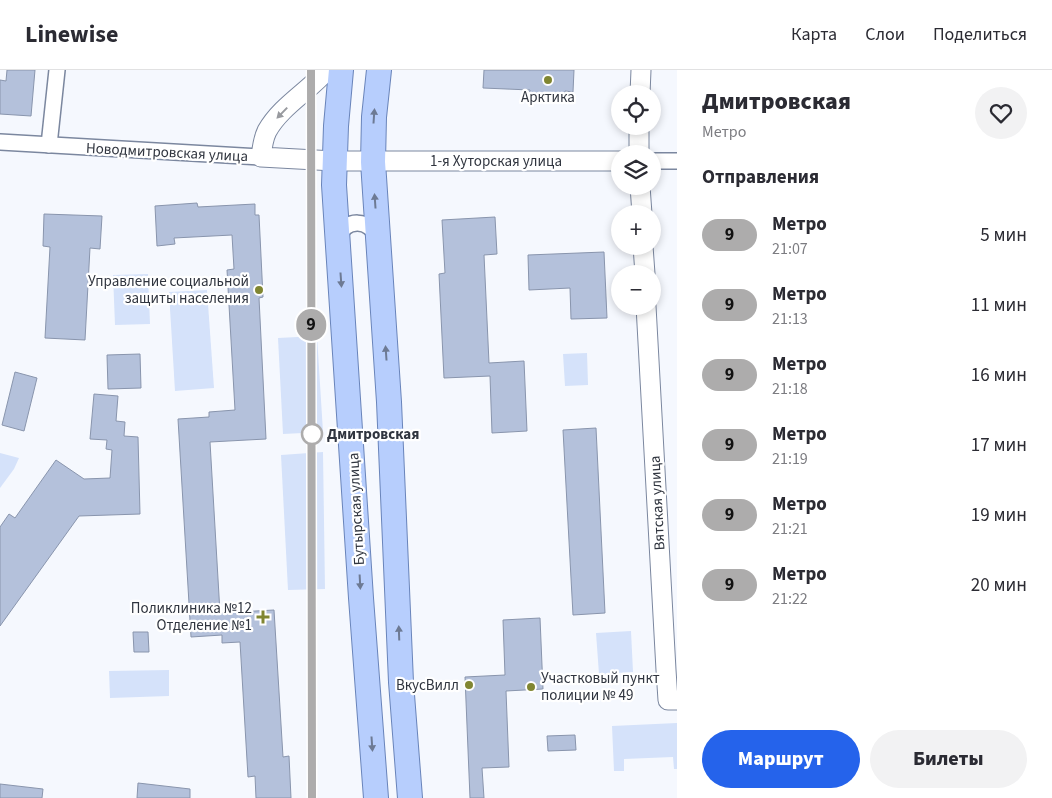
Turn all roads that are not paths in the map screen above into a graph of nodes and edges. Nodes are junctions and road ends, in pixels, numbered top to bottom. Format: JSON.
{"nodes":[{"id":1,"x":57,"y":70,"type":"edge"},
{"id":2,"x":327,"y":70,"type":"edge"},
{"id":3,"x":341,"y":70,"type":"edge"},
{"id":4,"x":379,"y":70,"type":"edge"},
{"id":5,"x":641,"y":70,"type":"edge"},
{"id":6,"x":640,"y":85,"type":"edge"},
{"id":7,"x":0,"y":142,"type":"edge"},
{"id":8,"x":49,"y":145,"type":"junction"},
{"id":9,"x":262,"y":157,"type":"junction"},
{"id":10,"x":611,"y":161,"type":"edge"},
{"id":11,"x":661,"y":161,"type":"edge"},
{"id":12,"x":677,"y":161,"type":"edge"},
{"id":13,"x":334,"y":162,"type":"junction"},
{"id":14,"x":373,"y":162,"type":"junction"},
{"id":15,"x":378,"y":241,"type":"junction"},
{"id":16,"x":338,"y":243,"type":"junction"},
{"id":17,"x":647,"y":315,"type":"edge"},
{"id":18,"x":673,"y":700,"type":"edge"},
{"id":19,"x":376,"y":798,"type":"edge"},
{"id":20,"x":410,"y":798,"type":"edge"}],
"edges":[{"from":1,"to":8,"type":"street"},
{"from":2,"to":9,"type":"street","one_way":true},
{"from":3,"to":13,"type":"main road","name":"Бутырская улица"},
{"from":14,"to":4,"type":"main road","one_way":true},
{"from":5,"to":6,"type":"street"},
{"from":7,"to":8,"type":"street","name":"Новодмитровская улица"},
{"from":8,"to":9,"type":"street","name":"Новодмитровская улица"},
{"from":9,"to":13,"type":"street","name":"Новодмитровская улица"},
{"from":10,"to":14,"type":"street","name":"1-я Хуторская улица"},
{"from":11,"to":12,"type":"street"},
{"from":13,"to":14,"type":"street","name":"Новодмитровская улица"},
{"from":13,"to":16,"type":"main road","name":"Бутырская улица"},
{"from":15,"to":14,"type":"main road","one_way":true},
{"from":15,"to":16,"type":"street"},
{"from":20,"to":15,"type":"main road","one_way":true},
{"from":16,"to":19,"type":"main road","name":"Бутырская улица","one_way":true},
{"from":17,"to":18,"type":"street","name":"Вятская улица"}]}
